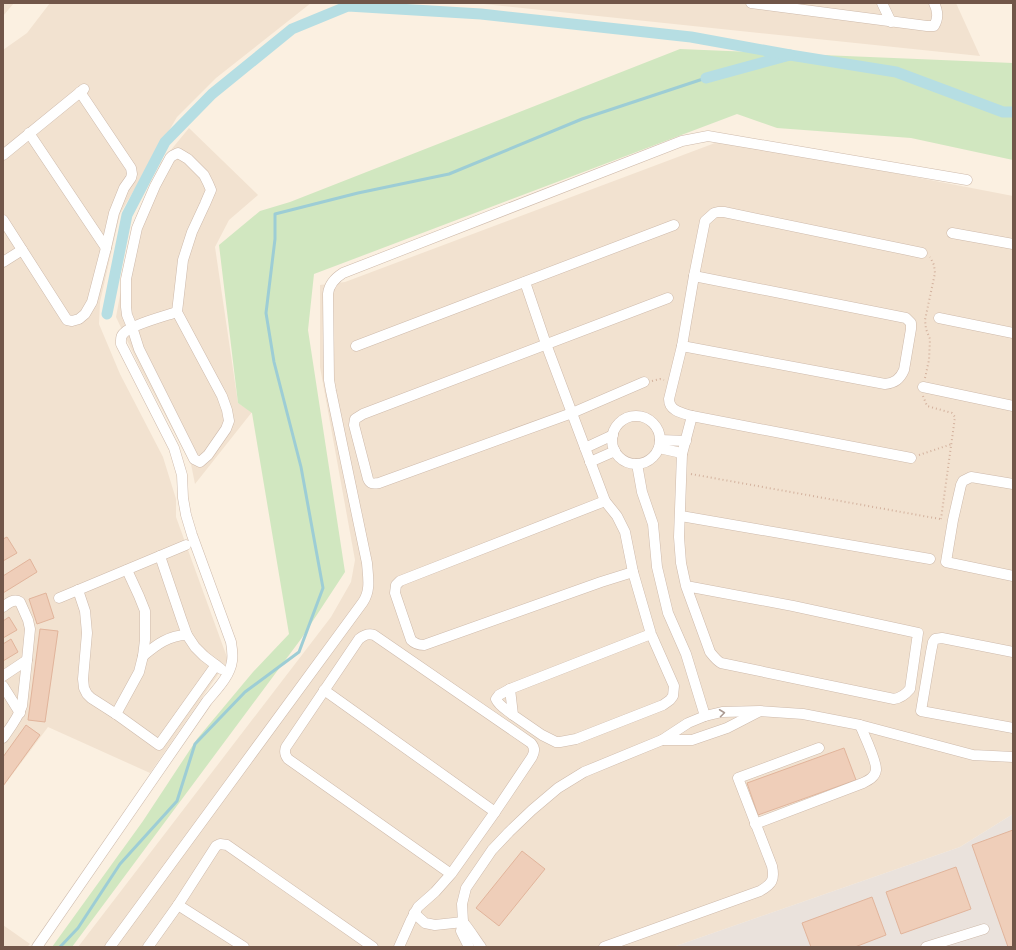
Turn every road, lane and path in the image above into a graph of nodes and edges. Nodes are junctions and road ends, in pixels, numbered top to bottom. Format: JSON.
{"nodes":[{"id":1,"x":751,"y":3,"type":"edge"},
{"id":2,"x":827,"y":3,"type":"edge"},
{"id":3,"x":882,"y":3,"type":"edge"},
{"id":4,"x":934,"y":3,"type":"edge"},
{"id":5,"x":833,"y":14,"type":"junction"},
{"id":6,"x":891,"y":22,"type":"junction"},
{"id":7,"x":29,"y":134,"type":"junction"},
{"id":8,"x":3,"y":155,"type":"edge"},
{"id":9,"x":967,"y":180,"type":"dead end"},
{"id":10,"x":3,"y":220,"type":"edge"},
{"id":11,"x":674,"y":226,"type":"dead end"},
{"id":12,"x":952,"y":233,"type":"dead end"},
{"id":13,"x":1013,"y":244,"type":"edge"},
{"id":14,"x":106,"y":248,"type":"junction"},
{"id":15,"x":22,"y":250,"type":"junction"},
{"id":16,"x":922,"y":253,"type":"dead end"},
{"id":17,"x":3,"y":262,"type":"edge"},
{"id":18,"x":694,"y":276,"type":"junction"},
{"id":19,"x":525,"y":282,"type":"junction"},
{"id":20,"x":668,"y":298,"type":"dead end"},
{"id":21,"x":177,"y":312,"type":"junction"},
{"id":22,"x":939,"y":318,"type":"dead end"},
{"id":23,"x":132,"y":327,"type":"junction"},
{"id":24,"x":1013,"y":333,"type":"edge"},
{"id":25,"x":546,"y":344,"type":"junction"},
{"id":26,"x":356,"y":346,"type":"dead end"},
{"id":27,"x":682,"y":346,"type":"junction"},
{"id":28,"x":644,"y":382,"type":"joint"},
{"id":29,"x":672,"y":383,"type":"junction"},
{"id":30,"x":923,"y":387,"type":"dead end"},
{"id":31,"x":1013,"y":406,"type":"edge"},
{"id":32,"x":572,"y":413,"type":"junction"},
{"id":33,"x":692,"y":416,"type":"junction"},
{"id":34,"x":613,"y":435,"type":"junction"},
{"id":35,"x":686,"y":441,"type":"junction"},
{"id":36,"x":660,"y":444,"type":"junction"},
{"id":37,"x":952,"y":444,"type":"dead end"},
{"id":38,"x":584,"y":448,"type":"junction"},
{"id":39,"x":615,"y":451,"type":"junction"},
{"id":40,"x":682,"y":454,"type":"junction"},
{"id":41,"x":911,"y":458,"type":"joint"},
{"id":42,"x":590,"y":462,"type":"junction"},
{"id":43,"x":637,"y":464,"type":"junction"},
{"id":44,"x":682,"y":473,"type":"junction"},
{"id":45,"x":1013,"y":484,"type":"edge"},
{"id":46,"x":605,"y":501,"type":"junction"},
{"id":47,"x":681,"y":516,"type":"junction"},
{"id":48,"x":953,"y":520,"type":"junction"},
{"id":49,"x":186,"y":545,"type":"dead end"},
{"id":50,"x":160,"y":556,"type":"junction"},
{"id":51,"x":930,"y":559,"type":"dead end"},
{"id":52,"x":127,"y":570,"type":"junction"},
{"id":53,"x":633,"y":572,"type":"junction"},
{"id":54,"x":1013,"y":576,"type":"edge"},
{"id":55,"x":686,"y":586,"type":"junction"},
{"id":56,"x":78,"y":590,"type":"junction"},
{"id":57,"x":59,"y":598,"type":"dead end"},
{"id":58,"x":3,"y":607,"type":"edge"},
{"id":59,"x":651,"y":634,"type":"junction"},
{"id":60,"x":187,"y":635,"type":"junction"},
{"id":61,"x":916,"y":648,"type":"junction"},
{"id":62,"x":931,"y":652,"type":"junction"},
{"id":63,"x":1013,"y":652,"type":"edge"},
{"id":64,"x":143,"y":656,"type":"junction"},
{"id":65,"x":27,"y":660,"type":"junction"},
{"id":66,"x":216,"y":665,"type":"junction"},
{"id":67,"x":228,"y":674,"type":"junction"},
{"id":68,"x":3,"y":676,"type":"edge"},
{"id":69,"x":3,"y":686,"type":"edge"},
{"id":70,"x":510,"y":689,"type":"junction"},
{"id":71,"x":910,"y":689,"type":"junction"},
{"id":72,"x":324,"y":690,"type":"junction"},
{"id":73,"x":924,"y":693,"type":"junction"},
{"id":74,"x":760,"y":711,"type":"junction"},
{"id":75,"x":20,"y":713,"type":"junction"},
{"id":76,"x":116,"y":714,"type":"junction"},
{"id":77,"x":513,"y":715,"type":"junction"},
{"id":78,"x":705,"y":716,"type":"junction"},
{"id":79,"x":860,"y":725,"type":"junction"},
{"id":80,"x":1013,"y":728,"type":"edge"},
{"id":81,"x":3,"y":738,"type":"edge"},
{"id":82,"x":662,"y":740,"type":"junction"},
{"id":83,"x":819,"y":748,"type":"dead end"},
{"id":84,"x":1013,"y":757,"type":"edge"},
{"id":85,"x":495,"y":812,"type":"junction"},
{"id":86,"x":755,"y":824,"type":"junction"},
{"id":87,"x":451,"y":874,"type":"junction"},
{"id":88,"x":178,"y":905,"type":"junction"},
{"id":89,"x":414,"y":913,"type":"junction"},
{"id":90,"x":463,"y":922,"type":"junction"},
{"id":91,"x":984,"y":929,"type":"dead end"},
{"id":92,"x":37,"y":947,"type":"edge"},
{"id":93,"x":110,"y":947,"type":"edge"},
{"id":94,"x":148,"y":947,"type":"edge"},
{"id":95,"x":244,"y":947,"type":"edge"},
{"id":96,"x":373,"y":947,"type":"edge"},
{"id":97,"x":399,"y":947,"type":"edge"},
{"id":98,"x":469,"y":947,"type":"edge"},
{"id":99,"x":481,"y":947,"type":"edge"},
{"id":100,"x":604,"y":947,"type":"edge"},
{"id":101,"x":926,"y":947,"type":"edge"}],
"edges":[{"from":1,"to":5,"type":"street"},
{"from":2,"to":5,"type":"street"},
{"from":3,"to":6,"type":"street"},
{"from":4,"to":6,"type":"street"},
{"from":5,"to":6,"type":"street"},
{"from":7,"to":8,"type":"street"},
{"from":7,"to":14,"type":"street"},
{"from":7,"to":14,"type":"street"},
{"from":9,"to":93,"type":"street"},
{"from":10,"to":15,"type":"street"},
{"from":11,"to":19,"type":"street"},
{"from":12,"to":13,"type":"street"},
{"from":14,"to":15,"type":"street"},
{"from":15,"to":17,"type":"street"},
{"from":16,"to":18,"type":"street"},
{"from":18,"to":27,"type":"street"},
{"from":18,"to":27,"type":"street"},
{"from":19,"to":25,"type":"street"},
{"from":19,"to":26,"type":"street"},
{"from":20,"to":25,"type":"street"},
{"from":21,"to":23,"type":"street"},
{"from":21,"to":23,"type":"street"},
{"from":21,"to":23,"type":"street"},
{"from":22,"to":24,"type":"street"},
{"from":23,"to":67,"type":"street"},
{"from":25,"to":32,"type":"street"},
{"from":25,"to":32,"type":"street"},
{"from":27,"to":29,"type":"street"},
{"from":28,"to":29,"type":"path"},
{"from":28,"to":32,"type":"street"},
{"from":29,"to":33,"type":"street"},
{"from":30,"to":31,"type":"street"},
{"from":32,"to":38,"type":"street"},
{"from":33,"to":35,"type":"street"},
{"from":33,"to":41,"type":"street"},
{"from":34,"to":36,"type":"street"},
{"from":34,"to":38,"type":"street"},
{"from":34,"to":39,"type":"street"},
{"from":35,"to":36,"type":"street"},
{"from":35,"to":40,"type":"street"},
{"from":36,"to":40,"type":"street"},
{"from":36,"to":43,"type":"street"},
{"from":37,"to":41,"type":"path"},
{"from":38,"to":42,"type":"street"},
{"from":39,"to":42,"type":"street"},
{"from":39,"to":43,"type":"street"},
{"from":40,"to":44,"type":"street"},
{"from":42,"to":46,"type":"street"},
{"from":43,"to":78,"type":"street"},
{"from":44,"to":47,"type":"street"},
{"from":44,"to":48,"type":"path"},
{"from":45,"to":48,"type":"street"},
{"from":46,"to":53,"type":"street"},
{"from":46,"to":53,"type":"street"},
{"from":47,"to":51,"type":"street"},
{"from":47,"to":55,"type":"street"},
{"from":48,"to":54,"type":"street"},
{"from":49,"to":50,"type":"street"},
{"from":50,"to":52,"type":"street"},
{"from":50,"to":60,"type":"street"},
{"from":52,"to":56,"type":"street"},
{"from":52,"to":64,"type":"street"},
{"from":53,"to":59,"type":"street"},
{"from":55,"to":61,"type":"street"},
{"from":55,"to":71,"type":"street"},
{"from":56,"to":57,"type":"street"},
{"from":56,"to":76,"type":"street"},
{"from":58,"to":65,"type":"street"},
{"from":59,"to":70,"type":"street"},
{"from":59,"to":77,"type":"street"},
{"from":60,"to":64,"type":"street"},
{"from":60,"to":66,"type":"street"},
{"from":61,"to":62,"type":"street"},
{"from":61,"to":71,"type":"street"},
{"from":62,"to":63,"type":"street"},
{"from":62,"to":73,"type":"street"},
{"from":64,"to":76,"type":"street"},
{"from":65,"to":68,"type":"street"},
{"from":65,"to":75,"type":"street"},
{"from":66,"to":67,"type":"street"},
{"from":66,"to":76,"type":"street"},
{"from":67,"to":92,"type":"street"},
{"from":69,"to":75,"type":"street"},
{"from":70,"to":77,"type":"street"},
{"from":70,"to":77,"type":"street"},
{"from":71,"to":73,"type":"street"},
{"from":72,"to":85,"type":"street"},
{"from":72,"to":85,"type":"street"},
{"from":72,"to":87,"type":"street"},
{"from":73,"to":80,"type":"street"},
{"from":78,"to":74,"type":"street","one_way":true},
{"from":74,"to":79,"type":"street"},
{"from":74,"to":82,"type":"street"},
{"from":75,"to":81,"type":"street"},
{"from":78,"to":82,"type":"street"},
{"from":79,"to":84,"type":"street"},
{"from":79,"to":86,"type":"street"},
{"from":82,"to":90,"type":"street"},
{"from":83,"to":86,"type":"street"},
{"from":85,"to":87,"type":"street"},
{"from":86,"to":100,"type":"street"},
{"from":87,"to":89,"type":"street"},
{"from":88,"to":94,"type":"street"},
{"from":88,"to":95,"type":"street"},
{"from":88,"to":96,"type":"street"},
{"from":89,"to":90,"type":"street"},
{"from":89,"to":97,"type":"street"},
{"from":90,"to":98,"type":"street"},
{"from":90,"to":99,"type":"street"},
{"from":91,"to":101,"type":"street"}]}
